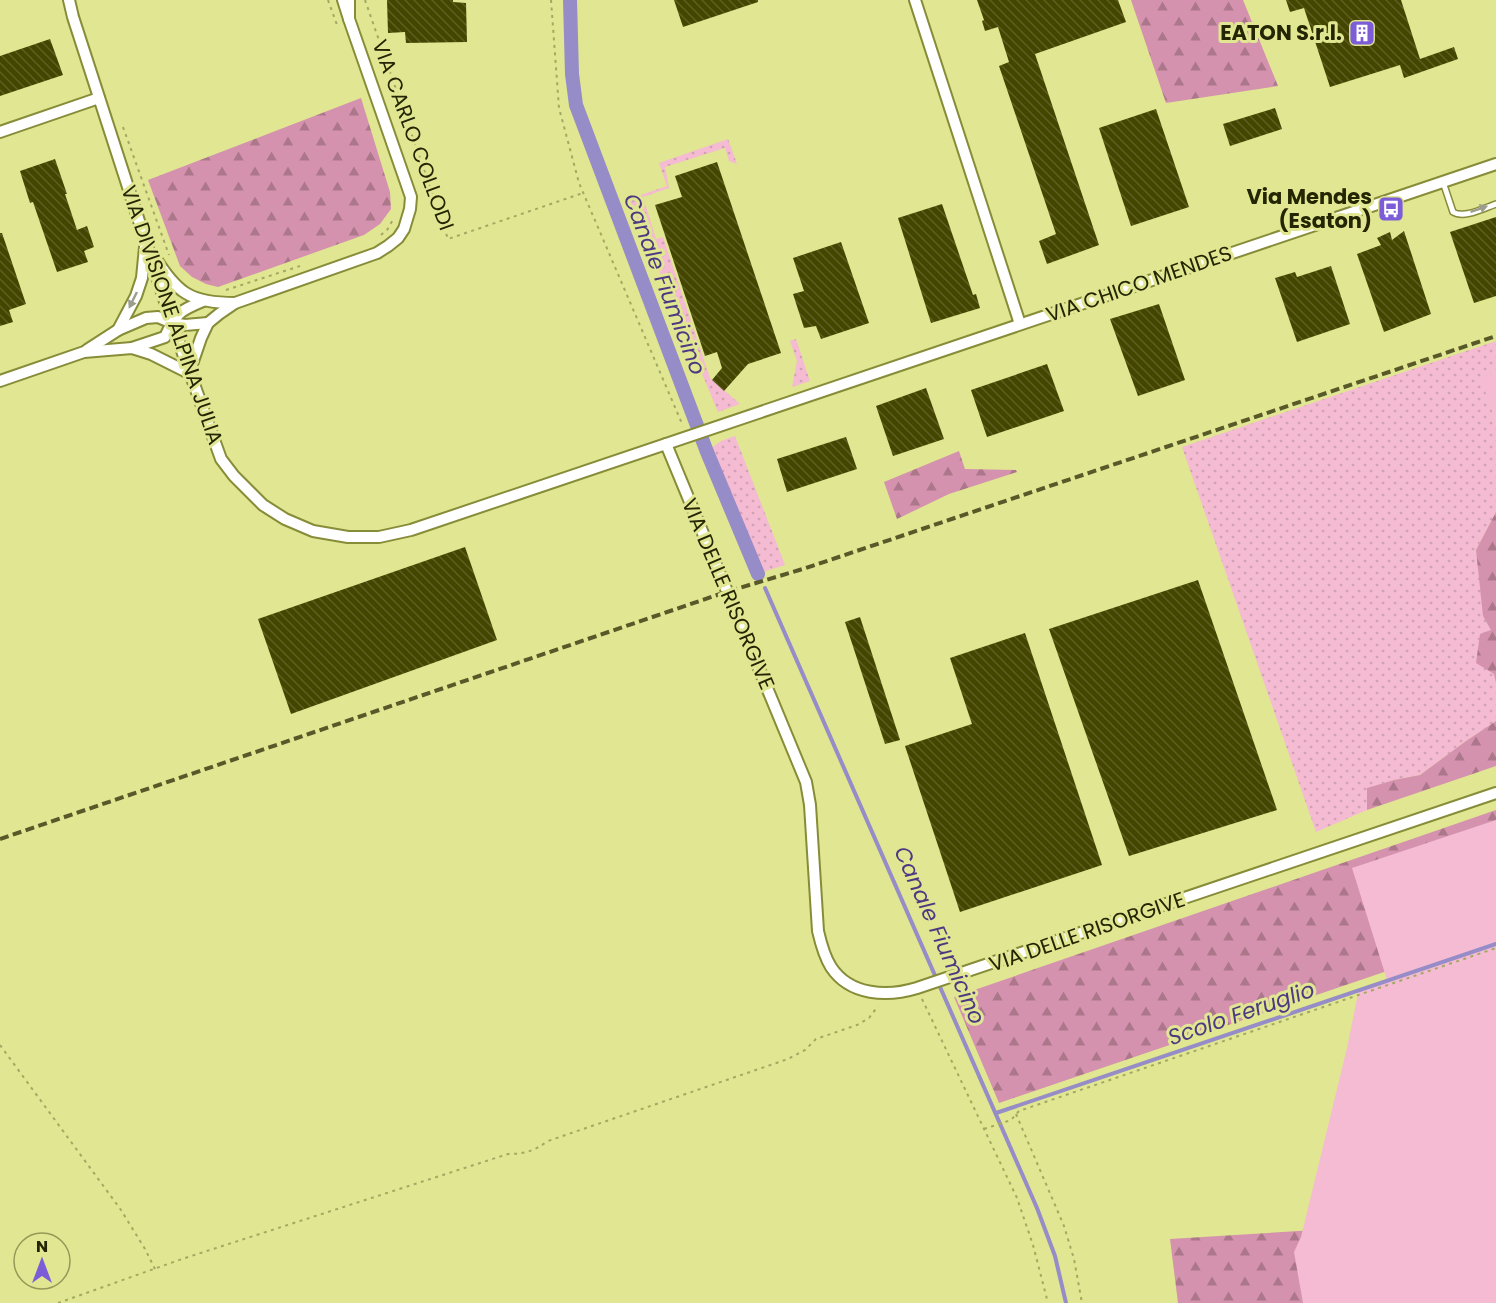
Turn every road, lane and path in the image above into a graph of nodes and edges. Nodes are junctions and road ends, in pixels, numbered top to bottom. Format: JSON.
{"nodes":[{"id":1,"x":63,"y":0,"type":"edge"},
{"id":2,"x":69,"y":0,"type":"edge"},
{"id":3,"x":327,"y":0,"type":"edge"},
{"id":4,"x":344,"y":0,"type":"edge"},
{"id":5,"x":349,"y":0,"type":"edge"},
{"id":6,"x":364,"y":0,"type":"edge"},
{"id":7,"x":551,"y":0,"type":"edge"},
{"id":8,"x":915,"y":0,"type":"edge"},
{"id":9,"x":72,"y":15,"type":"junction"},
{"id":10,"x":349,"y":19,"type":"junction"},
{"id":11,"x":339,"y":31,"type":"dead end"},
{"id":12,"x":99,"y":98,"type":"junction"},
{"id":13,"x":122,"y":125,"type":"dead end"},
{"id":14,"x":0,"y":132,"type":"edge"},
{"id":15,"x":1496,"y":164,"type":"edge"},
{"id":16,"x":1443,"y":182,"type":"junction"},
{"id":17,"x":583,"y":192,"type":"junction"},
{"id":18,"x":1496,"y":204,"type":"edge"},
{"id":19,"x":396,"y":211,"type":"dead end"},
{"id":20,"x":380,"y":236,"type":"dead end"},
{"id":21,"x":146,"y":243,"type":"junction"},
{"id":22,"x":171,"y":260,"type":"dead end"},
{"id":23,"x":309,"y":263,"type":"dead end"},
{"id":24,"x":219,"y":292,"type":"dead end"},
{"id":25,"x":203,"y":302,"type":"junction"},
{"id":26,"x":235,"y":303,"type":"junction"},
{"id":27,"x":171,"y":323,"type":"junction"},
{"id":28,"x":208,"y":323,"type":"junction"},
{"id":29,"x":1020,"y":324,"type":"junction"},
{"id":30,"x":118,"y":330,"type":"junction"},
{"id":31,"x":132,"y":348,"type":"junction"},
{"id":32,"x":84,"y":352,"type":"junction"},
{"id":33,"x":189,"y":374,"type":"junction"},
{"id":34,"x":0,"y":381,"type":"edge"},
{"id":35,"x":687,"y":436,"type":"junction"},
{"id":36,"x":666,"y":444,"type":"junction"},
{"id":37,"x":1496,"y":793,"type":"edge"},
{"id":38,"x":1496,"y":948,"type":"edge"},
{"id":39,"x":921,"y":987,"type":"junction"},
{"id":40,"x":881,"y":994,"type":"junction"},
{"id":41,"x":0,"y":1045,"type":"edge"},
{"id":42,"x":1016,"y":1114,"type":"junction"},
{"id":43,"x":984,"y":1130,"type":"junction"},
{"id":44,"x":155,"y":1269,"type":"junction"},
{"id":45,"x":58,"y":1303,"type":"edge"},
{"id":46,"x":1048,"y":1303,"type":"edge"},
{"id":47,"x":1082,"y":1303,"type":"edge"}],
"edges":[{"from":1,"to":9,"type":"street","name":"VIA DIVISIONE ALPINA JULIA"},
{"from":2,"to":9,"type":"street","name":"VIA DIVISIONE ALPINA JULIA"},
{"from":3,"to":11,"type":"path"},
{"from":4,"to":10,"type":"street","name":"VIA CARLO COLLODI"},
{"from":5,"to":10,"type":"street","name":"VIA CARLO COLLODI"},
{"from":6,"to":17,"type":"path","name":"VIA CARLO COLLODI"},
{"from":7,"to":17,"type":"path"},
{"from":8,"to":29,"type":"street","name":"VIA CHICO MENDES"},
{"from":9,"to":12,"type":"street","name":"VIA DIVISIONE ALPINA JULIA"},
{"from":10,"to":26,"type":"street","name":"VIA CARLO COLLODI"},
{"from":12,"to":14,"type":"street"},
{"from":12,"to":21,"type":"street","name":"VIA DIVISIONE ALPINA JULIA"},
{"from":13,"to":22,"type":"path"},
{"from":15,"to":16,"type":"street","name":"VIA CHICO MENDES"},
{"from":16,"to":18,"type":"lane","one_way":true},
{"from":16,"to":29,"type":"street","name":"VIA CHICO MENDES"},
{"from":17,"to":35,"type":"path"},
{"from":19,"to":20,"type":"path"},
{"from":21,"to":25,"type":"street","name":"VIA CARLO COLLODI"},
{"from":21,"to":27,"type":"street","name":"VIA DIVISIONE ALPINA JULIA"},
{"from":21,"to":30,"type":"street","one_way":true},
{"from":23,"to":24,"type":"path"},
{"from":25,"to":26,"type":"street","name":"VIA CARLO COLLODI"},
{"from":25,"to":27,"type":"street","name":"VIA CARLO COLLODI"},
{"from":26,"to":28,"type":"street","name":"VIA CARLO COLLODI"},
{"from":27,"to":28,"type":"street"},
{"from":27,"to":30,"type":"street"},
{"from":27,"to":31,"type":"street","name":"VIA CARLO COLLODI"},
{"from":27,"to":33,"type":"street","name":"VIA DIVISIONE ALPINA JULIA"},
{"from":28,"to":33,"type":"street"},
{"from":29,"to":35,"type":"street","name":"VIA CHICO MENDES"},
{"from":30,"to":32,"type":"street"},
{"from":31,"to":32,"type":"street"},
{"from":31,"to":33,"type":"street"},
{"from":32,"to":34,"type":"street"},
{"from":33,"to":36,"type":"street","name":"VIA DIVISIONE ALPINA JULIA"},
{"from":35,"to":36,"type":"street","name":"VIA CHICO MENDES"},
{"from":36,"to":40,"type":"street","name":"VIA DELLE RISORGIVE"},
{"from":37,"to":39,"type":"street","name":"VIA DELLE RISORGIVE"},
{"from":38,"to":42,"type":"path"},
{"from":39,"to":40,"type":"street","name":"VIA DELLE RISORGIVE"},
{"from":39,"to":43,"type":"path"},
{"from":40,"to":44,"type":"path"},
{"from":41,"to":44,"type":"path"},
{"from":42,"to":43,"type":"path"},
{"from":42,"to":47,"type":"path"},
{"from":43,"to":46,"type":"path"},
{"from":44,"to":45,"type":"path"}]}
